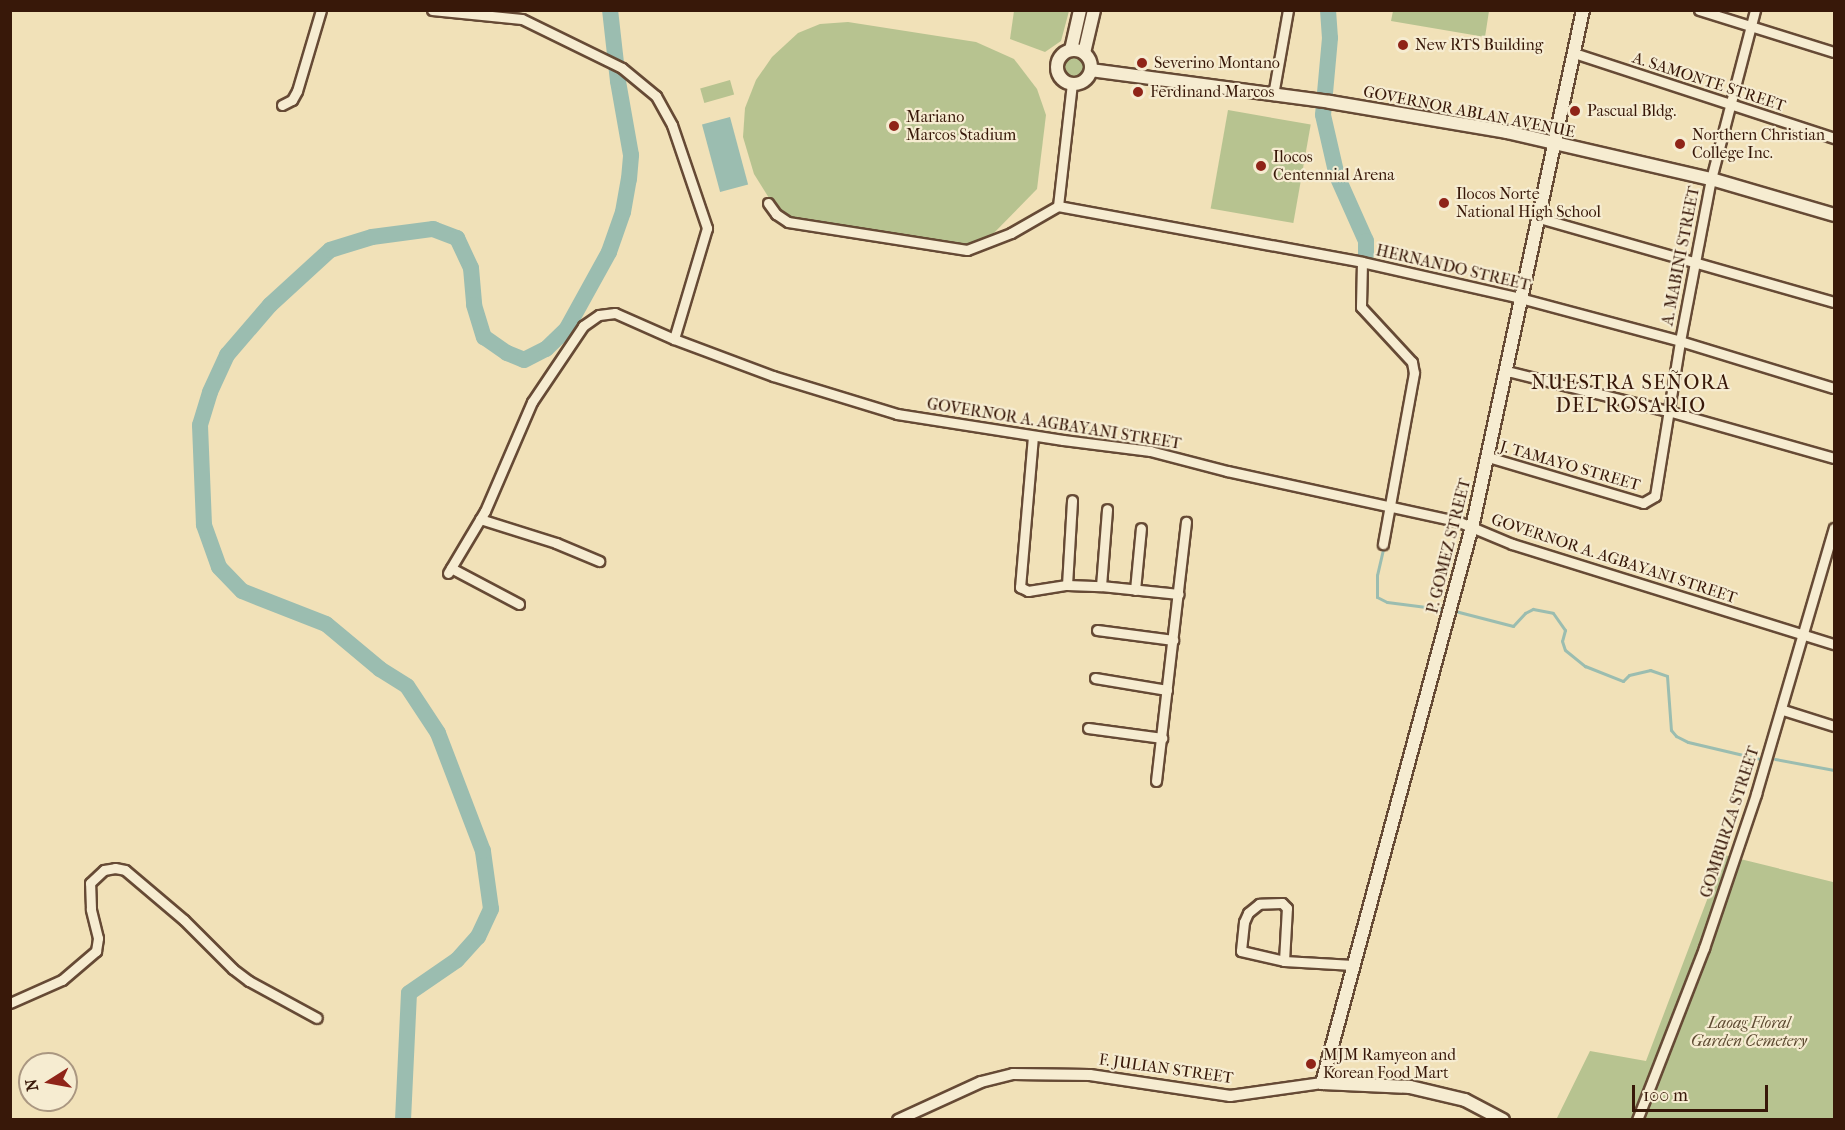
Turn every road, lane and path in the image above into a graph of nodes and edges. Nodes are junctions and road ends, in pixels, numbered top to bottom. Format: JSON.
{"nodes":[{"id":1,"x":321,"y":10,"type":"edge"},
{"id":2,"x":432,"y":10,"type":"edge"},
{"id":3,"x":1080,"y":10,"type":"edge"},
{"id":4,"x":1094,"y":10,"type":"edge"},
{"id":5,"x":1288,"y":10,"type":"edge"},
{"id":6,"x":1582,"y":10,"type":"edge"},
{"id":7,"x":1698,"y":10,"type":"edge"},
{"id":8,"x":1755,"y":10,"type":"edge"},
{"id":9,"x":483,"y":12,"type":"edge"},
{"id":10,"x":1750,"y":26,"type":"junction"},
{"id":11,"x":1071,"y":50,"type":"junction"},
{"id":12,"x":1834,"y":52,"type":"edge"},
{"id":13,"x":1084,"y":53,"type":"junction"},
{"id":14,"x":1574,"y":53,"type":"junction"},
{"id":15,"x":1091,"y":70,"type":"junction"},
{"id":16,"x":1072,"y":84,"type":"junction"},
{"id":17,"x":1273,"y":94,"type":"junction"},
{"id":18,"x":282,"y":105,"type":"dead end"},
{"id":19,"x":1730,"y":105,"type":"junction"},
{"id":20,"x":1834,"y":138,"type":"edge"},
{"id":21,"x":1552,"y":144,"type":"junction"},
{"id":22,"x":1712,"y":178,"type":"junction"},
{"id":23,"x":768,"y":203,"type":"dead end"},
{"id":24,"x":1058,"y":206,"type":"junction"},
{"id":25,"x":1834,"y":215,"type":"edge"},
{"id":26,"x":1539,"y":218,"type":"junction"},
{"id":27,"x":1695,"y":261,"type":"junction"},
{"id":28,"x":1362,"y":262,"type":"junction"},
{"id":29,"x":1520,"y":298,"type":"junction"},
{"id":30,"x":1834,"y":302,"type":"edge"},
{"id":31,"x":675,"y":339,"type":"junction"},
{"id":32,"x":1680,"y":341,"type":"junction"},
{"id":33,"x":1507,"y":371,"type":"junction"},
{"id":34,"x":1834,"y":388,"type":"edge"},
{"id":35,"x":1668,"y":411,"type":"junction"},
{"id":36,"x":1033,"y":436,"type":"junction"},
{"id":37,"x":1488,"y":457,"type":"junction"},
{"id":38,"x":1834,"y":458,"type":"edge"},
{"id":39,"x":1072,"y":500,"type":"dead end"},
{"id":40,"x":1643,"y":503,"type":"joint"},
{"id":41,"x":1390,"y":506,"type":"junction"},
{"id":42,"x":1107,"y":509,"type":"dead end"},
{"id":43,"x":480,"y":519,"type":"junction"},
{"id":44,"x":1186,"y":522,"type":"dead end"},
{"id":45,"x":1472,"y":526,"type":"junction"},
{"id":46,"x":1141,"y":528,"type":"dead end"},
{"id":47,"x":1834,"y":528,"type":"edge"},
{"id":48,"x":1383,"y":543,"type":"dead end"},
{"id":49,"x":1830,"y":560,"type":"edge"},
{"id":50,"x":599,"y":561,"type":"dead end"},
{"id":51,"x":1067,"y":585,"type":"junction"},
{"id":52,"x":1101,"y":586,"type":"junction"},
{"id":53,"x":1135,"y":590,"type":"junction"},
{"id":54,"x":1179,"y":594,"type":"junction"},
{"id":55,"x":519,"y":604,"type":"dead end"},
{"id":56,"x":1097,"y":630,"type":"dead end"},
{"id":57,"x":1804,"y":635,"type":"junction"},
{"id":58,"x":1173,"y":640,"type":"junction"},
{"id":59,"x":1834,"y":644,"type":"edge"},
{"id":60,"x":1095,"y":678,"type":"dead end"},
{"id":61,"x":1167,"y":690,"type":"junction"},
{"id":62,"x":1783,"y":710,"type":"junction"},
{"id":63,"x":1834,"y":726,"type":"edge"},
{"id":64,"x":1088,"y":728,"type":"dead end"},
{"id":65,"x":1162,"y":738,"type":"junction"},
{"id":66,"x":1156,"y":781,"type":"dead end"},
{"id":67,"x":1284,"y":961,"type":"junction"},
{"id":68,"x":1353,"y":965,"type":"junction"},
{"id":69,"x":10,"y":1003,"type":"edge"},
{"id":70,"x":317,"y":1018,"type":"dead end"},
{"id":71,"x":1322,"y":1083,"type":"junction"},
{"id":72,"x":898,"y":1119,"type":"edge"},
{"id":73,"x":1503,"y":1119,"type":"edge"},
{"id":74,"x":1637,"y":1119,"type":"edge"}],
"edges":[{"from":1,"to":18,"type":"street"},
{"from":2,"to":9,"type":"street"},
{"from":3,"to":11,"type":"main road"},
{"from":4,"to":13,"type":"main road"},
{"from":5,"to":17,"type":"street"},
{"from":6,"to":14,"type":"main road","name":"P. GOMEZ STREET"},
{"from":7,"to":10,"type":"street"},
{"from":8,"to":10,"type":"street","name":"A. MABINI STREET"},
{"from":9,"to":31,"type":"street"},
{"from":10,"to":12,"type":"street"},
{"from":10,"to":19,"type":"street","name":"A. MABINI STREET"},
{"from":11,"to":13,"type":"main road"},
{"from":11,"to":16,"type":"main road"},
{"from":13,"to":15,"type":"main road"},
{"from":14,"to":19,"type":"street","name":"A. SAMONTE STREET"},
{"from":14,"to":21,"type":"main road","name":"P. GOMEZ STREET"},
{"from":15,"to":16,"type":"main road"},
{"from":15,"to":17,"type":"main road","name":"GOVERNOR ABLAN AVENUE"},
{"from":16,"to":24,"type":"street"},
{"from":17,"to":21,"type":"main road","name":"GOVERNOR ABLAN AVENUE"},
{"from":19,"to":20,"type":"street","name":"A. SAMONTE STREET"},
{"from":19,"to":22,"type":"street","name":"A. MABINI STREET"},
{"from":21,"to":22,"type":"main road","name":"GOVERNOR ABLAN AVENUE"},
{"from":21,"to":26,"type":"main road","name":"P. GOMEZ STREET"},
{"from":22,"to":25,"type":"main road","name":"GOVERNOR ABLAN AVENUE"},
{"from":22,"to":27,"type":"street","name":"A. MABINI STREET"},
{"from":23,"to":24,"type":"street"},
{"from":24,"to":28,"type":"street","name":"HERNANDO STREET"},
{"from":26,"to":27,"type":"street"},
{"from":26,"to":29,"type":"main road","name":"P. GOMEZ STREET"},
{"from":27,"to":30,"type":"street"},
{"from":27,"to":32,"type":"street","name":"A. MABINI STREET"},
{"from":28,"to":29,"type":"street","name":"HERNANDO STREET"},
{"from":28,"to":41,"type":"street"},
{"from":29,"to":32,"type":"street","name":"HERNANDO STREET"},
{"from":29,"to":33,"type":"main road","name":"P. GOMEZ STREET"},
{"from":31,"to":36,"type":"street","name":"GOVERNOR A. AGBAYANI STREET"},
{"from":31,"to":43,"type":"street","name":"GOVERNOR A. AGBAYANI STREET"},
{"from":32,"to":34,"type":"street","name":"HERNANDO STREET"},
{"from":32,"to":35,"type":"street","name":"A. MABINI STREET"},
{"from":33,"to":35,"type":"street"},
{"from":33,"to":37,"type":"main road","name":"P. GOMEZ STREET"},
{"from":35,"to":38,"type":"street"},
{"from":35,"to":40,"type":"street","name":"A. MABINI STREET"},
{"from":36,"to":41,"type":"street","name":"GOVERNOR A. AGBAYANI STREET"},
{"from":36,"to":51,"type":"street"},
{"from":37,"to":40,"type":"street","name":"J. TAMAYO STREET"},
{"from":37,"to":45,"type":"main road","name":"P. GOMEZ STREET"},
{"from":39,"to":51,"type":"street"},
{"from":41,"to":45,"type":"street","name":"GOVERNOR A. AGBAYANI STREET"},
{"from":41,"to":48,"type":"street"},
{"from":42,"to":52,"type":"street"},
{"from":43,"to":50,"type":"street"},
{"from":43,"to":55,"type":"street","name":"GOVERNOR A. AGBAYANI STREET"},
{"from":44,"to":54,"type":"street"},
{"from":45,"to":57,"type":"street","name":"GOVERNOR A. AGBAYANI STREET"},
{"from":45,"to":68,"type":"main road","name":"P. GOMEZ STREET"},
{"from":46,"to":53,"type":"street"},
{"from":47,"to":49,"type":"street","name":"GOMBURZA STREET"},
{"from":49,"to":57,"type":"street","name":"GOMBURZA STREET"},
{"from":51,"to":52,"type":"street"},
{"from":52,"to":53,"type":"street"},
{"from":53,"to":54,"type":"street"},
{"from":54,"to":58,"type":"street"},
{"from":56,"to":58,"type":"street"},
{"from":57,"to":59,"type":"street","name":"GOVERNOR A. AGBAYANI STREET"},
{"from":57,"to":62,"type":"street","name":"GOMBURZA STREET"},
{"from":58,"to":61,"type":"street"},
{"from":60,"to":61,"type":"street"},
{"from":61,"to":65,"type":"street"},
{"from":62,"to":63,"type":"street"},
{"from":62,"to":74,"type":"street","name":"GOMBURZA STREET"},
{"from":64,"to":65,"type":"street"},
{"from":65,"to":66,"type":"street"},
{"from":67,"to":67,"type":"street"},
{"from":67,"to":68,"type":"street"},
{"from":68,"to":71,"type":"main road","name":"P. GOMEZ STREET"},
{"from":69,"to":70,"type":"street"},
{"from":71,"to":72,"type":"street","name":"F. JULIAN STREET"},
{"from":71,"to":73,"type":"main road","name":"F. JULIAN STREET"}]}
